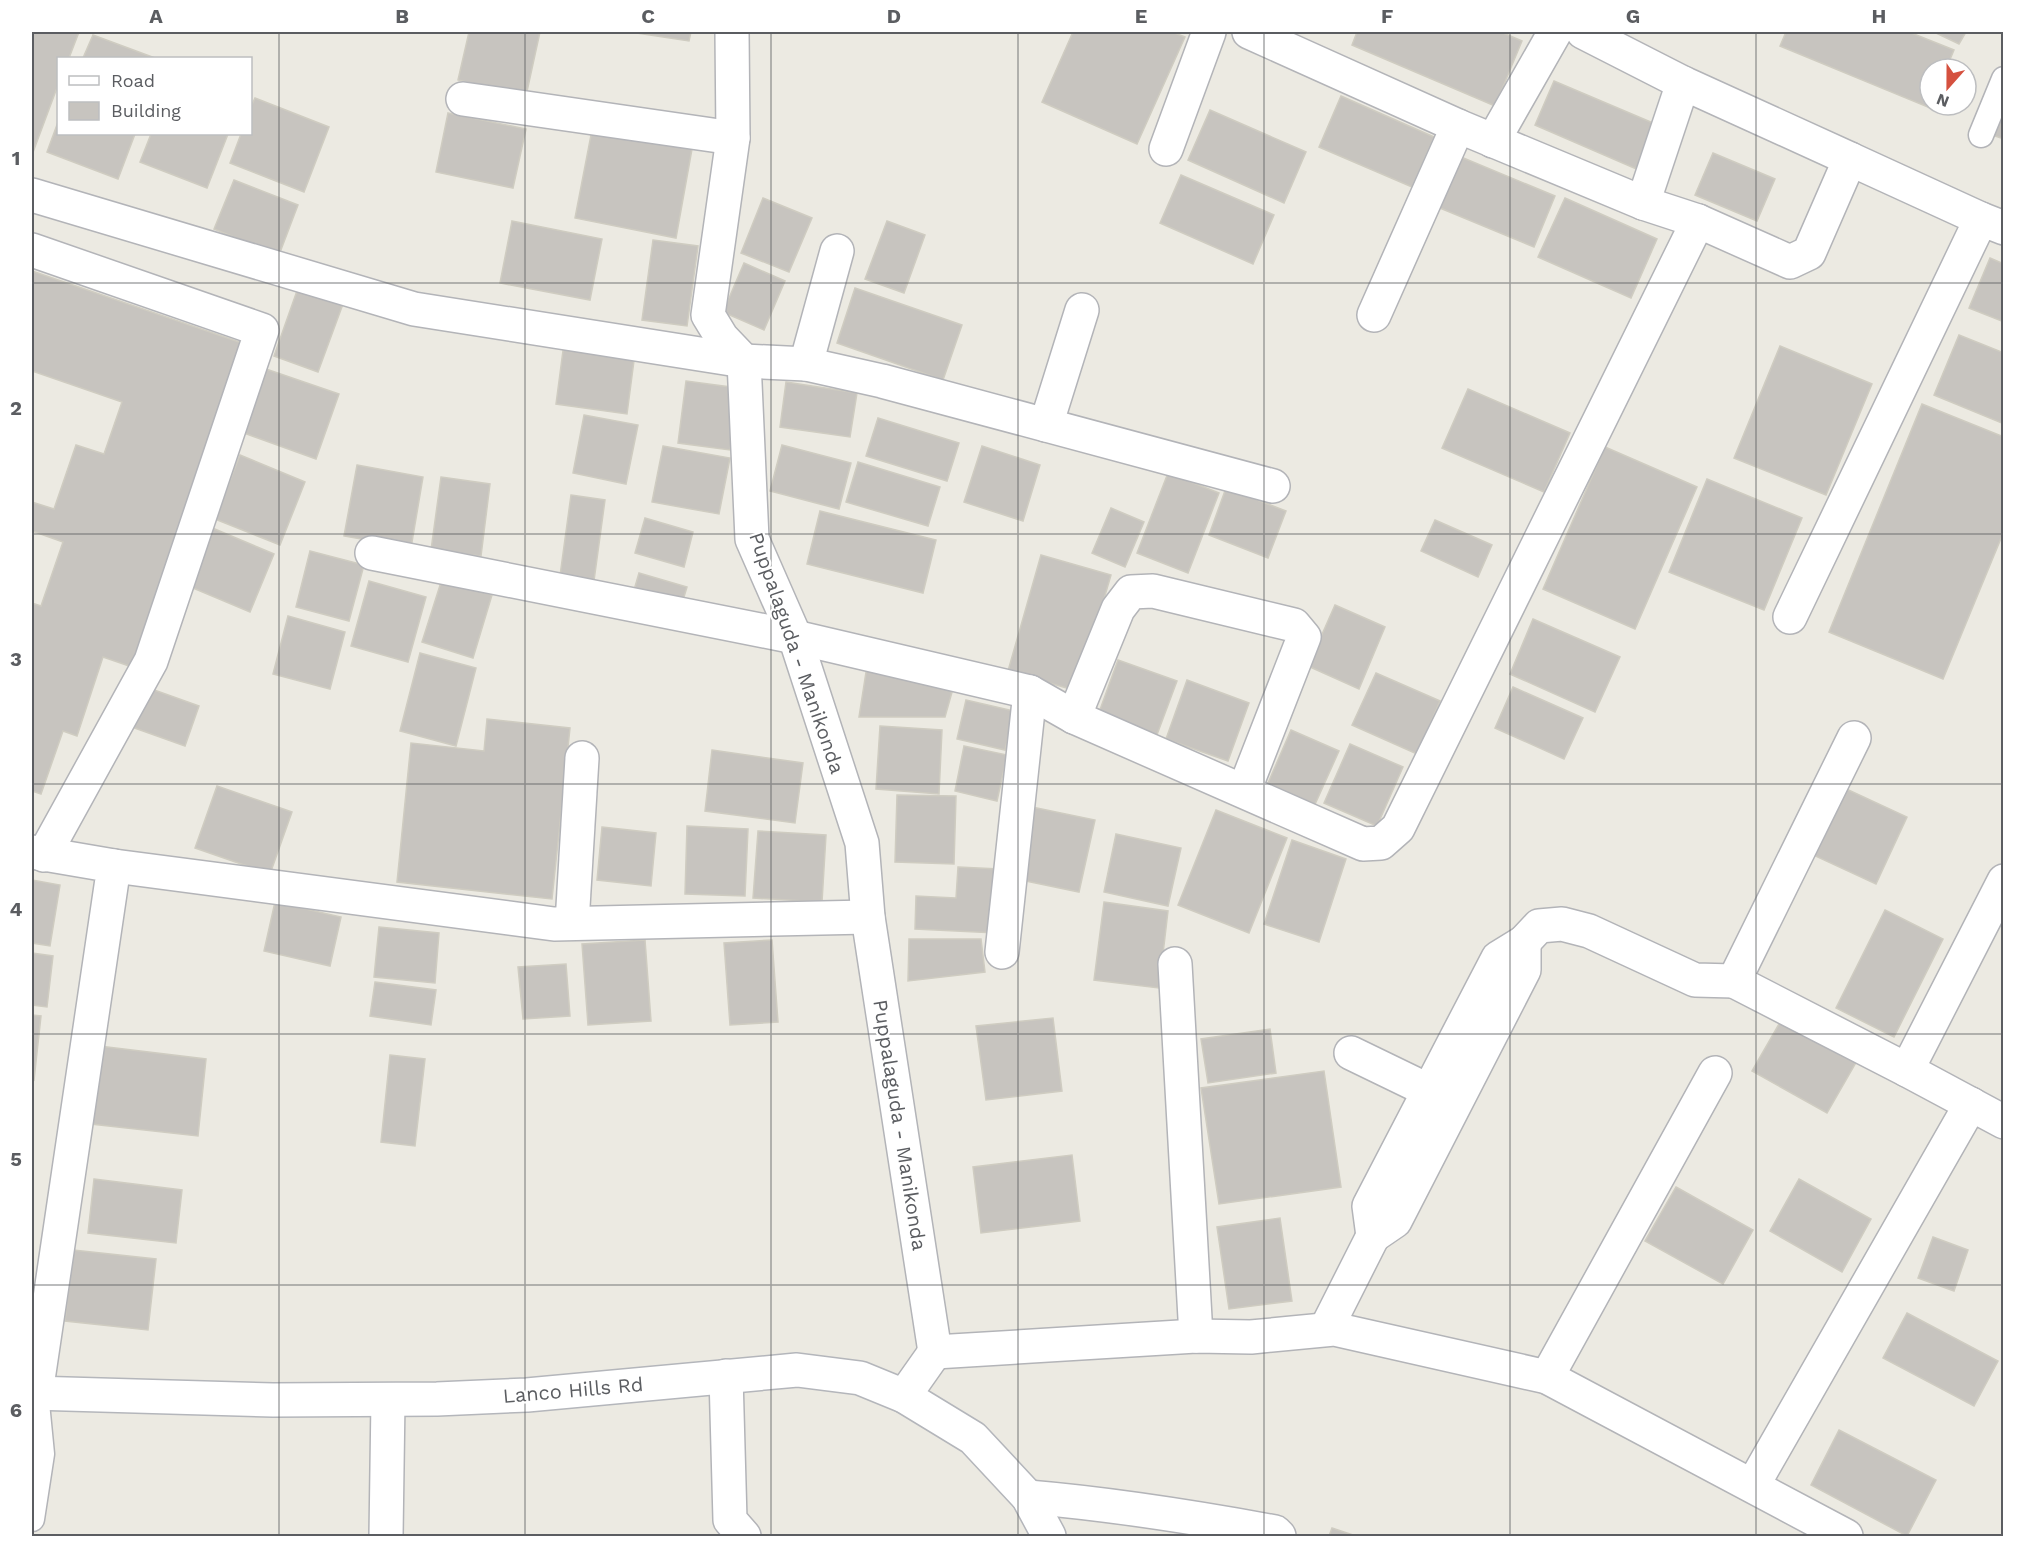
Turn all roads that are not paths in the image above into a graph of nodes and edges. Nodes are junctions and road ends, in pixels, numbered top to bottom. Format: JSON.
{"nodes":[{"id":1,"x":732,"y":32,"type":"edge"},
{"id":2,"x":1209,"y":32,"type":"edge"},
{"id":3,"x":1249,"y":32,"type":"edge"},
{"id":4,"x":1555,"y":32,"type":"edge"},
{"id":5,"x":1583,"y":32,"type":"edge"},
{"id":6,"x":2004,"y":79,"type":"edge"},
{"id":7,"x":1683,"y":83,"type":"junction"},
{"id":8,"x":463,"y":99,"type":"dead end"},
{"id":9,"x":1458,"y":126,"type":"junction"},
{"id":10,"x":1981,"y":135,"type":"dead end"},
{"id":11,"x":733,"y":138,"type":"junction"},
{"id":12,"x":1493,"y":141,"type":"junction"},
{"id":13,"x":1166,"y":149,"type":"dead end"},
{"id":14,"x":1850,"y":159,"type":"junction"},
{"id":15,"x":32,"y":195,"type":"edge"},
{"id":16,"x":1643,"y":203,"type":"junction"},
{"id":17,"x":1698,"y":221,"type":"junction"},
{"id":18,"x":1992,"y":224,"type":"edge"},
{"id":19,"x":32,"y":250,"type":"edge"},
{"id":20,"x":837,"y":251,"type":"dead end"},
{"id":21,"x":1082,"y":310,"type":"dead end"},
{"id":22,"x":1374,"y":315,"type":"dead end"},
{"id":23,"x":744,"y":361,"type":"junction"},
{"id":24,"x":806,"y":364,"type":"junction"},
{"id":25,"x":1046,"y":425,"type":"junction"},
{"id":26,"x":1273,"y":486,"type":"dead end"},
{"id":27,"x":372,"y":553,"type":"dead end"},
{"id":28,"x":1790,"y":617,"type":"dead end"},
{"id":29,"x":795,"y":637,"type":"junction"},
{"id":30,"x":1030,"y":692,"type":"junction"},
{"id":31,"x":1074,"y":717,"type":"junction"},
{"id":32,"x":1854,"y":738,"type":"dead end"},
{"id":33,"x":582,"y":758,"type":"dead end"},
{"id":34,"x":1244,"y":791,"type":"junction"},
{"id":35,"x":46,"y":821,"type":"edge"},
{"id":36,"x":38,"y":854,"type":"edge"},
{"id":37,"x":114,"y":866,"type":"junction"},
{"id":38,"x":2004,"y":881,"type":"edge"},
{"id":39,"x":868,"y":917,"type":"junction"},
{"id":40,"x":572,"y":923,"type":"junction"},
{"id":41,"x":1002,"y":952,"type":"dead end"},
{"id":42,"x":1175,"y":964,"type":"dead end"},
{"id":43,"x":1734,"y":981,"type":"junction"},
{"id":44,"x":1351,"y":1053,"type":"dead end"},
{"id":45,"x":1908,"y":1070,"type":"junction"},
{"id":46,"x":1715,"y":1073,"type":"dead end"},
{"id":47,"x":1443,"y":1097,"type":"junction"},
{"id":48,"x":1971,"y":1104,"type":"junction"},
{"id":49,"x":2004,"y":1122,"type":"edge"},
{"id":50,"x":1326,"y":1329,"type":"junction"},
{"id":51,"x":1196,"y":1336,"type":"junction"},
{"id":52,"x":935,"y":1352,"type":"junction"},
{"id":53,"x":726,"y":1376,"type":"junction"},
{"id":54,"x":1547,"y":1377,"type":"junction"},
{"id":55,"x":34,"y":1393,"type":"edge"},
{"id":56,"x":904,"y":1396,"type":"junction"},
{"id":57,"x":388,"y":1400,"type":"junction"},
{"id":58,"x":1753,"y":1485,"type":"junction"},
{"id":59,"x":1028,"y":1497,"type":"junction"},
{"id":60,"x":32,"y":1519,"type":"edge"},
{"id":61,"x":386,"y":1536,"type":"edge"},
{"id":62,"x":744,"y":1536,"type":"edge"},
{"id":63,"x":1049,"y":1536,"type":"edge"},
{"id":64,"x":1279,"y":1536,"type":"edge"},
{"id":65,"x":1846,"y":1536,"type":"edge"}],
"edges":[{"from":1,"to":11,"type":"street"},
{"from":2,"to":13,"type":"street"},
{"from":3,"to":9,"type":"street"},
{"from":4,"to":12,"type":"street"},
{"from":5,"to":7,"type":"street"},
{"from":6,"to":10,"type":"lane"},
{"from":7,"to":14,"type":"street"},
{"from":7,"to":16,"type":"street"},
{"from":8,"to":11,"type":"street"},
{"from":9,"to":12,"type":"street"},
{"from":9,"to":22,"type":"street"},
{"from":11,"to":23,"type":"street"},
{"from":12,"to":16,"type":"street"},
{"from":14,"to":17,"type":"street"},
{"from":14,"to":18,"type":"street"},
{"from":15,"to":23,"type":"street"},
{"from":16,"to":17,"type":"street"},
{"from":17,"to":34,"type":"street"},
{"from":18,"to":28,"type":"street"},
{"from":19,"to":35,"type":"street"},
{"from":20,"to":24,"type":"street"},
{"from":21,"to":25,"type":"street"},
{"from":23,"to":24,"type":"street"},
{"from":23,"to":29,"type":"street","name":"Puppalaguda - Manikonda"},
{"from":24,"to":25,"type":"street"},
{"from":25,"to":26,"type":"street"},
{"from":27,"to":29,"type":"street"},
{"from":29,"to":30,"type":"street"},
{"from":29,"to":39,"type":"street","name":"Puppalaguda - Manikonda"},
{"from":30,"to":31,"type":"street"},
{"from":30,"to":41,"type":"street"},
{"from":31,"to":34,"type":"street"},
{"from":31,"to":34,"type":"street"},
{"from":32,"to":43,"type":"street"},
{"from":33,"to":40,"type":"street"},
{"from":35,"to":36,"type":"street"},
{"from":36,"to":37,"type":"street"},
{"from":37,"to":40,"type":"street"},
{"from":37,"to":55,"type":"street"},
{"from":38,"to":45,"type":"street"},
{"from":39,"to":40,"type":"street"},
{"from":39,"to":52,"type":"street","name":"Puppalaguda - Manikonda"},
{"from":42,"to":51,"type":"street"},
{"from":43,"to":45,"type":"street"},
{"from":43,"to":47,"type":"street"},
{"from":44,"to":47,"type":"street"},
{"from":45,"to":48,"type":"street"},
{"from":46,"to":54,"type":"street"},
{"from":47,"to":50,"type":"street"},
{"from":48,"to":49,"type":"street"},
{"from":48,"to":58,"type":"street"},
{"from":50,"to":51,"type":"street"},
{"from":50,"to":54,"type":"street"},
{"from":51,"to":52,"type":"street"},
{"from":52,"to":56,"type":"street"},
{"from":53,"to":56,"type":"street","name":"Lanco Hills Rd"},
{"from":53,"to":57,"type":"street","name":"Lanco Hills Rd"},
{"from":53,"to":62,"type":"street"},
{"from":54,"to":58,"type":"street"},
{"from":55,"to":57,"type":"street","name":"Lanco Hills Rd"},
{"from":55,"to":60,"type":"lane"},
{"from":56,"to":59,"type":"street","name":"Lanco Hills Rd"},
{"from":57,"to":61,"type":"street"},
{"from":58,"to":65,"type":"street"},
{"from":59,"to":63,"type":"street","name":"Lanco Hills Rd"},
{"from":59,"to":64,"type":"street"}]}
